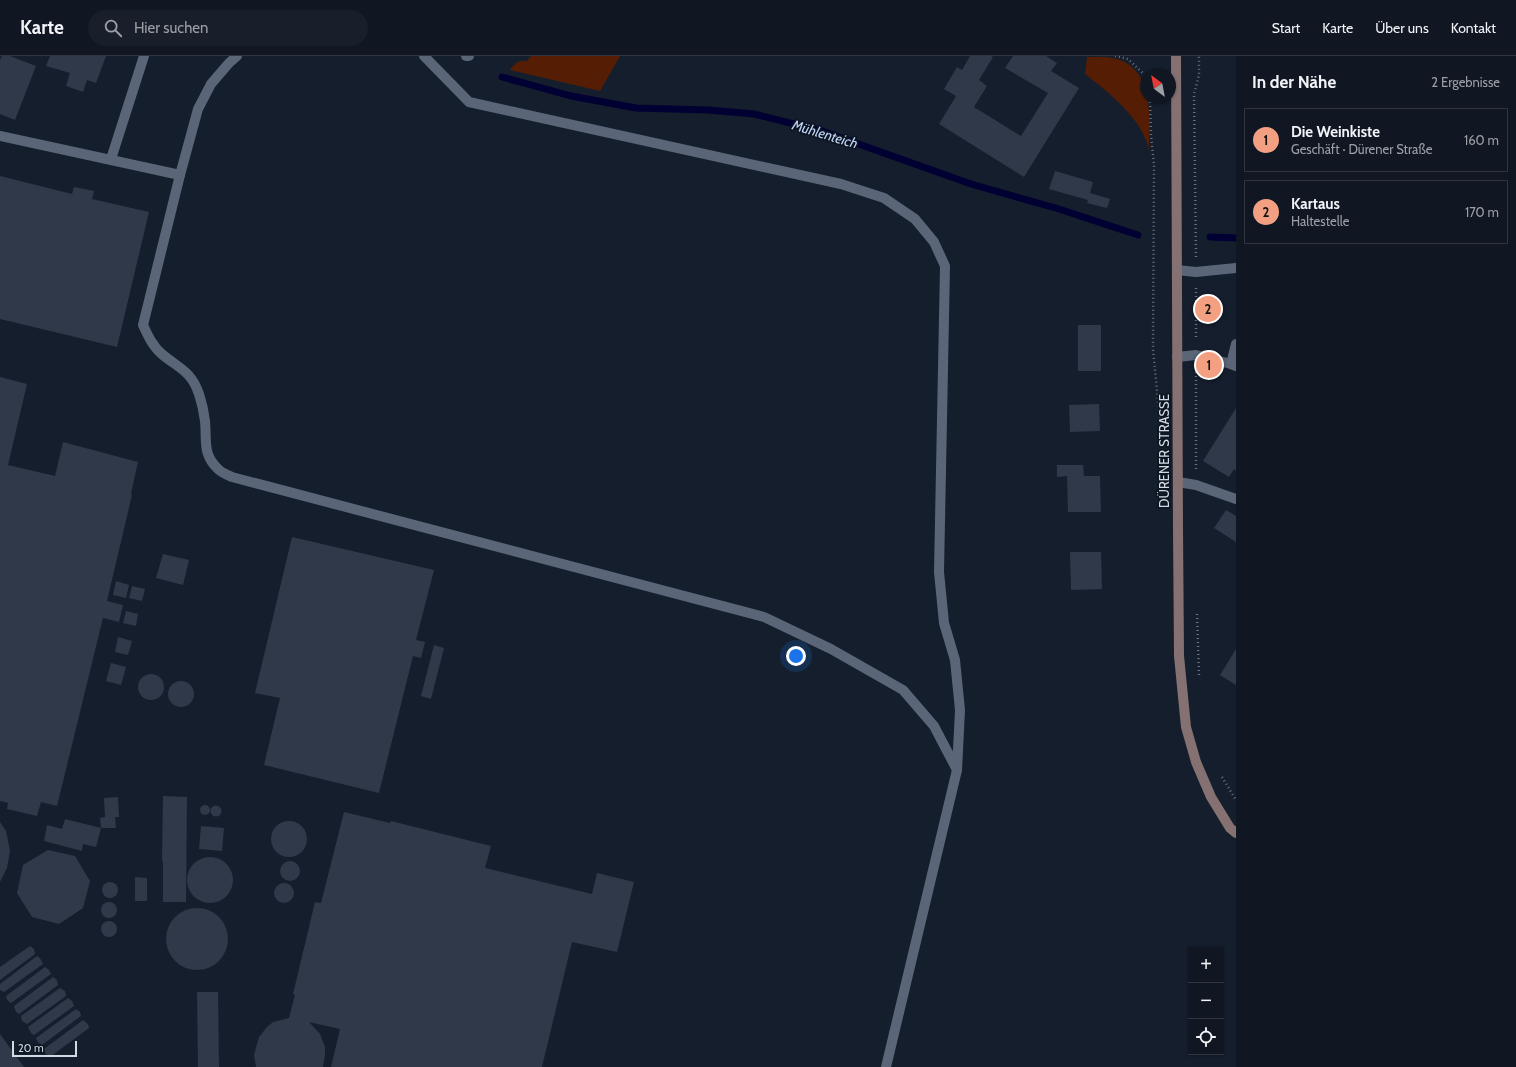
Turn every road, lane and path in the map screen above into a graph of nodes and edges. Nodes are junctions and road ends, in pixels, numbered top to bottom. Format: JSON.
{"nodes":[{"id":1,"x":144,"y":56,"type":"edge"},
{"id":2,"x":237,"y":56,"type":"edge"},
{"id":3,"x":424,"y":56,"type":"edge"},
{"id":4,"x":1115,"y":56,"type":"edge"},
{"id":5,"x":1176,"y":56,"type":"edge"},
{"id":6,"x":1199,"y":56,"type":"edge"},
{"id":7,"x":1140,"y":70,"type":"edge"},
{"id":8,"x":1150,"y":104,"type":"edge"},
{"id":9,"x":0,"y":136,"type":"edge"},
{"id":10,"x":111,"y":159,"type":"junction"},
{"id":11,"x":180,"y":175,"type":"junction"},
{"id":12,"x":1236,"y":268,"type":"edge"},
{"id":13,"x":1177,"y":270,"type":"junction"},
{"id":14,"x":1196,"y":272,"type":"junction"},
{"id":15,"x":1236,"y":344,"type":"edge"},
{"id":16,"x":1196,"y":356,"type":"junction"},
{"id":17,"x":1177,"y":357,"type":"junction"},
{"id":18,"x":1234,"y":365,"type":"edge"},
{"id":19,"x":1160,"y":424,"type":"dead end"},
{"id":20,"x":1178,"y":482,"type":"junction"},
{"id":21,"x":1196,"y":485,"type":"junction"},
{"id":22,"x":1236,"y":499,"type":"edge"},
{"id":23,"x":1179,"y":595,"type":"junction"},
{"id":24,"x":1196,"y":610,"type":"dead end"},
{"id":25,"x":1197,"y":617,"type":"junction"},
{"id":26,"x":1199,"y":679,"type":"dead end"},
{"id":27,"x":957,"y":770,"type":"junction"},
{"id":28,"x":1219,"y":772,"type":"dead end"},
{"id":29,"x":1236,"y":800,"type":"edge"},
{"id":30,"x":1236,"y":834,"type":"edge"},
{"id":31,"x":886,"y":1067,"type":"edge"}],
"edges":[{"from":1,"to":10,"type":"lane"},
{"from":2,"to":11,"type":"lane"},
{"from":3,"to":27,"type":"lane"},
{"from":4,"to":7,"type":"path"},
{"from":5,"to":13,"type":"main road","name":"DÜRENER STRASSE"},
{"from":6,"to":14,"type":"path"},
{"from":8,"to":19,"type":"path"},
{"from":9,"to":10,"type":"lane"},
{"from":10,"to":11,"type":"lane"},
{"from":11,"to":27,"type":"lane"},
{"from":12,"to":14,"type":"lane"},
{"from":13,"to":14,"type":"lane"},
{"from":13,"to":17,"type":"main road","name":"DÜRENER STRASSE"},
{"from":14,"to":16,"type":"path"},
{"from":15,"to":18,"type":"lane"},
{"from":16,"to":17,"type":"lane"},
{"from":16,"to":18,"type":"lane"},
{"from":16,"to":21,"type":"path"},
{"from":17,"to":20,"type":"main road","name":"DÜRENER STRASSE"},
{"from":20,"to":21,"type":"lane"},
{"from":20,"to":23,"type":"main road","name":"DÜRENER STRASSE"},
{"from":21,"to":22,"type":"lane"},
{"from":23,"to":25,"type":"path"},
{"from":23,"to":30,"type":"main road","name":"DÜRENER STRASSE"},
{"from":24,"to":25,"type":"path"},
{"from":25,"to":26,"type":"path"},
{"from":27,"to":31,"type":"lane"},
{"from":28,"to":29,"type":"path"}]}
